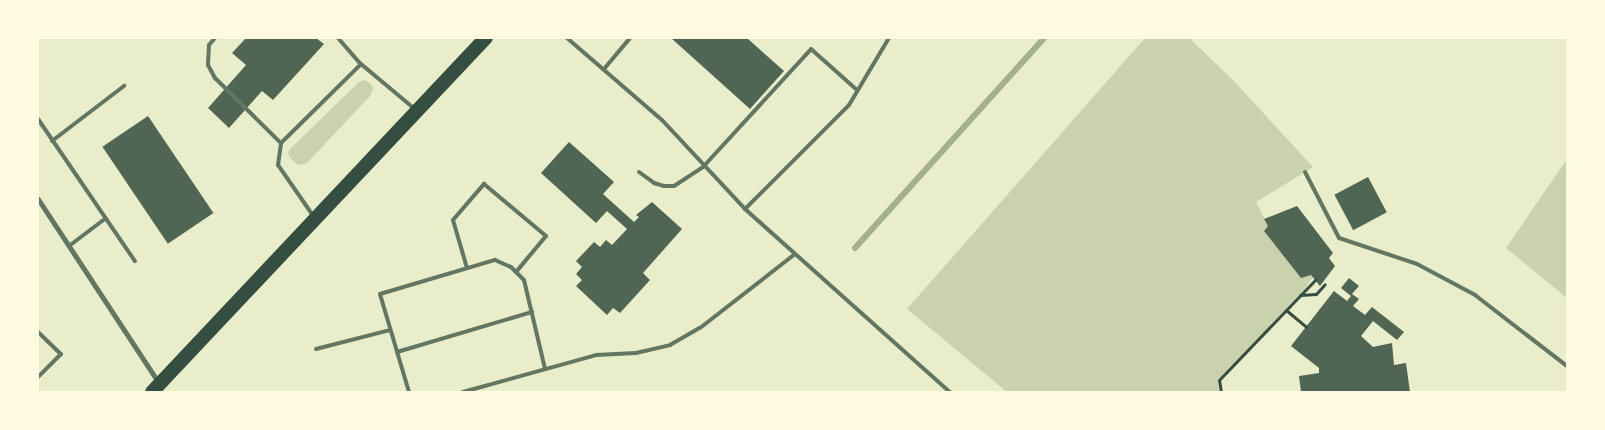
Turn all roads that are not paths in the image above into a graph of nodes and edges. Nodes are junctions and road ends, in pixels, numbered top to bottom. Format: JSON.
{"nodes":[{"id":1,"x":215,"y":38,"type":"edge"},
{"id":2,"x":338,"y":38,"type":"edge"},
{"id":3,"x":486,"y":38,"type":"edge"},
{"id":4,"x":567,"y":38,"type":"edge"},
{"id":5,"x":630,"y":38,"type":"edge"},
{"id":6,"x":889,"y":38,"type":"edge"},
{"id":7,"x":361,"y":64,"type":"junction"},
{"id":8,"x":604,"y":69,"type":"junction"},
{"id":9,"x":124,"y":86,"type":"dead end"},
{"id":10,"x":857,"y":90,"type":"junction"},
{"id":11,"x":418,"y":111,"type":"junction"},
{"id":12,"x":38,"y":119,"type":"edge"},
{"id":13,"x":52,"y":141,"type":"junction"},
{"id":14,"x":281,"y":143,"type":"junction"},
{"id":15,"x":704,"y":167,"type":"junction"},
{"id":16,"x":639,"y":172,"type":"dead end"},
{"id":17,"x":1305,"y":172,"type":"dead end"},
{"id":18,"x":38,"y":199,"type":"edge"},
{"id":19,"x":745,"y":209,"type":"junction"},
{"id":20,"x":106,"y":218,"type":"junction"},
{"id":21,"x":316,"y":220,"type":"junction"},
{"id":22,"x":68,"y":246,"type":"junction"},
{"id":23,"x":795,"y":254,"type":"junction"},
{"id":24,"x":135,"y":261,"type":"dead end"},
{"id":25,"x":467,"y":268,"type":"junction"},
{"id":26,"x":516,"y":272,"type":"junction"},
{"id":27,"x":532,"y":312,"type":"junction"},
{"id":28,"x":390,"y":330,"type":"junction"},
{"id":29,"x":38,"y":332,"type":"edge"},
{"id":30,"x":316,"y":349,"type":"dead end"},
{"id":31,"x":397,"y":352,"type":"junction"},
{"id":32,"x":1568,"y":367,"type":"edge"},
{"id":33,"x":546,"y":369,"type":"junction"},
{"id":34,"x":38,"y":377,"type":"edge"},
{"id":35,"x":156,"y":388,"type":"edge"},
{"id":36,"x":409,"y":392,"type":"edge"},
{"id":37,"x":464,"y":392,"type":"edge"},
{"id":38,"x":950,"y":392,"type":"edge"}],
"edges":[{"from":1,"to":14,"type":"lane"},
{"from":2,"to":7,"type":"lane"},
{"from":3,"to":11,"type":"highway"},
{"from":4,"to":8,"type":"lane"},
{"from":5,"to":8,"type":"lane"},
{"from":6,"to":10,"type":"lane"},
{"from":7,"to":11,"type":"lane"},
{"from":7,"to":14,"type":"lane"},
{"from":8,"to":15,"type":"lane"},
{"from":9,"to":13,"type":"lane"},
{"from":10,"to":15,"type":"lane"},
{"from":10,"to":19,"type":"lane"},
{"from":11,"to":21,"type":"highway"},
{"from":12,"to":13,"type":"lane"},
{"from":13,"to":20,"type":"lane"},
{"from":14,"to":21,"type":"lane"},
{"from":15,"to":16,"type":"lane"},
{"from":15,"to":19,"type":"lane"},
{"from":17,"to":32,"type":"lane"},
{"from":18,"to":22,"type":"street"},
{"from":19,"to":23,"type":"lane"},
{"from":20,"to":22,"type":"lane"},
{"from":20,"to":24,"type":"lane"},
{"from":21,"to":35,"type":"highway"},
{"from":22,"to":35,"type":"street"},
{"from":23,"to":33,"type":"lane"},
{"from":23,"to":38,"type":"lane"},
{"from":25,"to":26,"type":"lane"},
{"from":25,"to":26,"type":"lane"},
{"from":25,"to":28,"type":"lane"},
{"from":26,"to":27,"type":"lane"},
{"from":27,"to":31,"type":"lane"},
{"from":27,"to":33,"type":"lane"},
{"from":28,"to":30,"type":"lane"},
{"from":28,"to":31,"type":"lane"},
{"from":29,"to":34,"type":"lane"},
{"from":31,"to":36,"type":"lane"},
{"from":33,"to":37,"type":"lane"}]}
